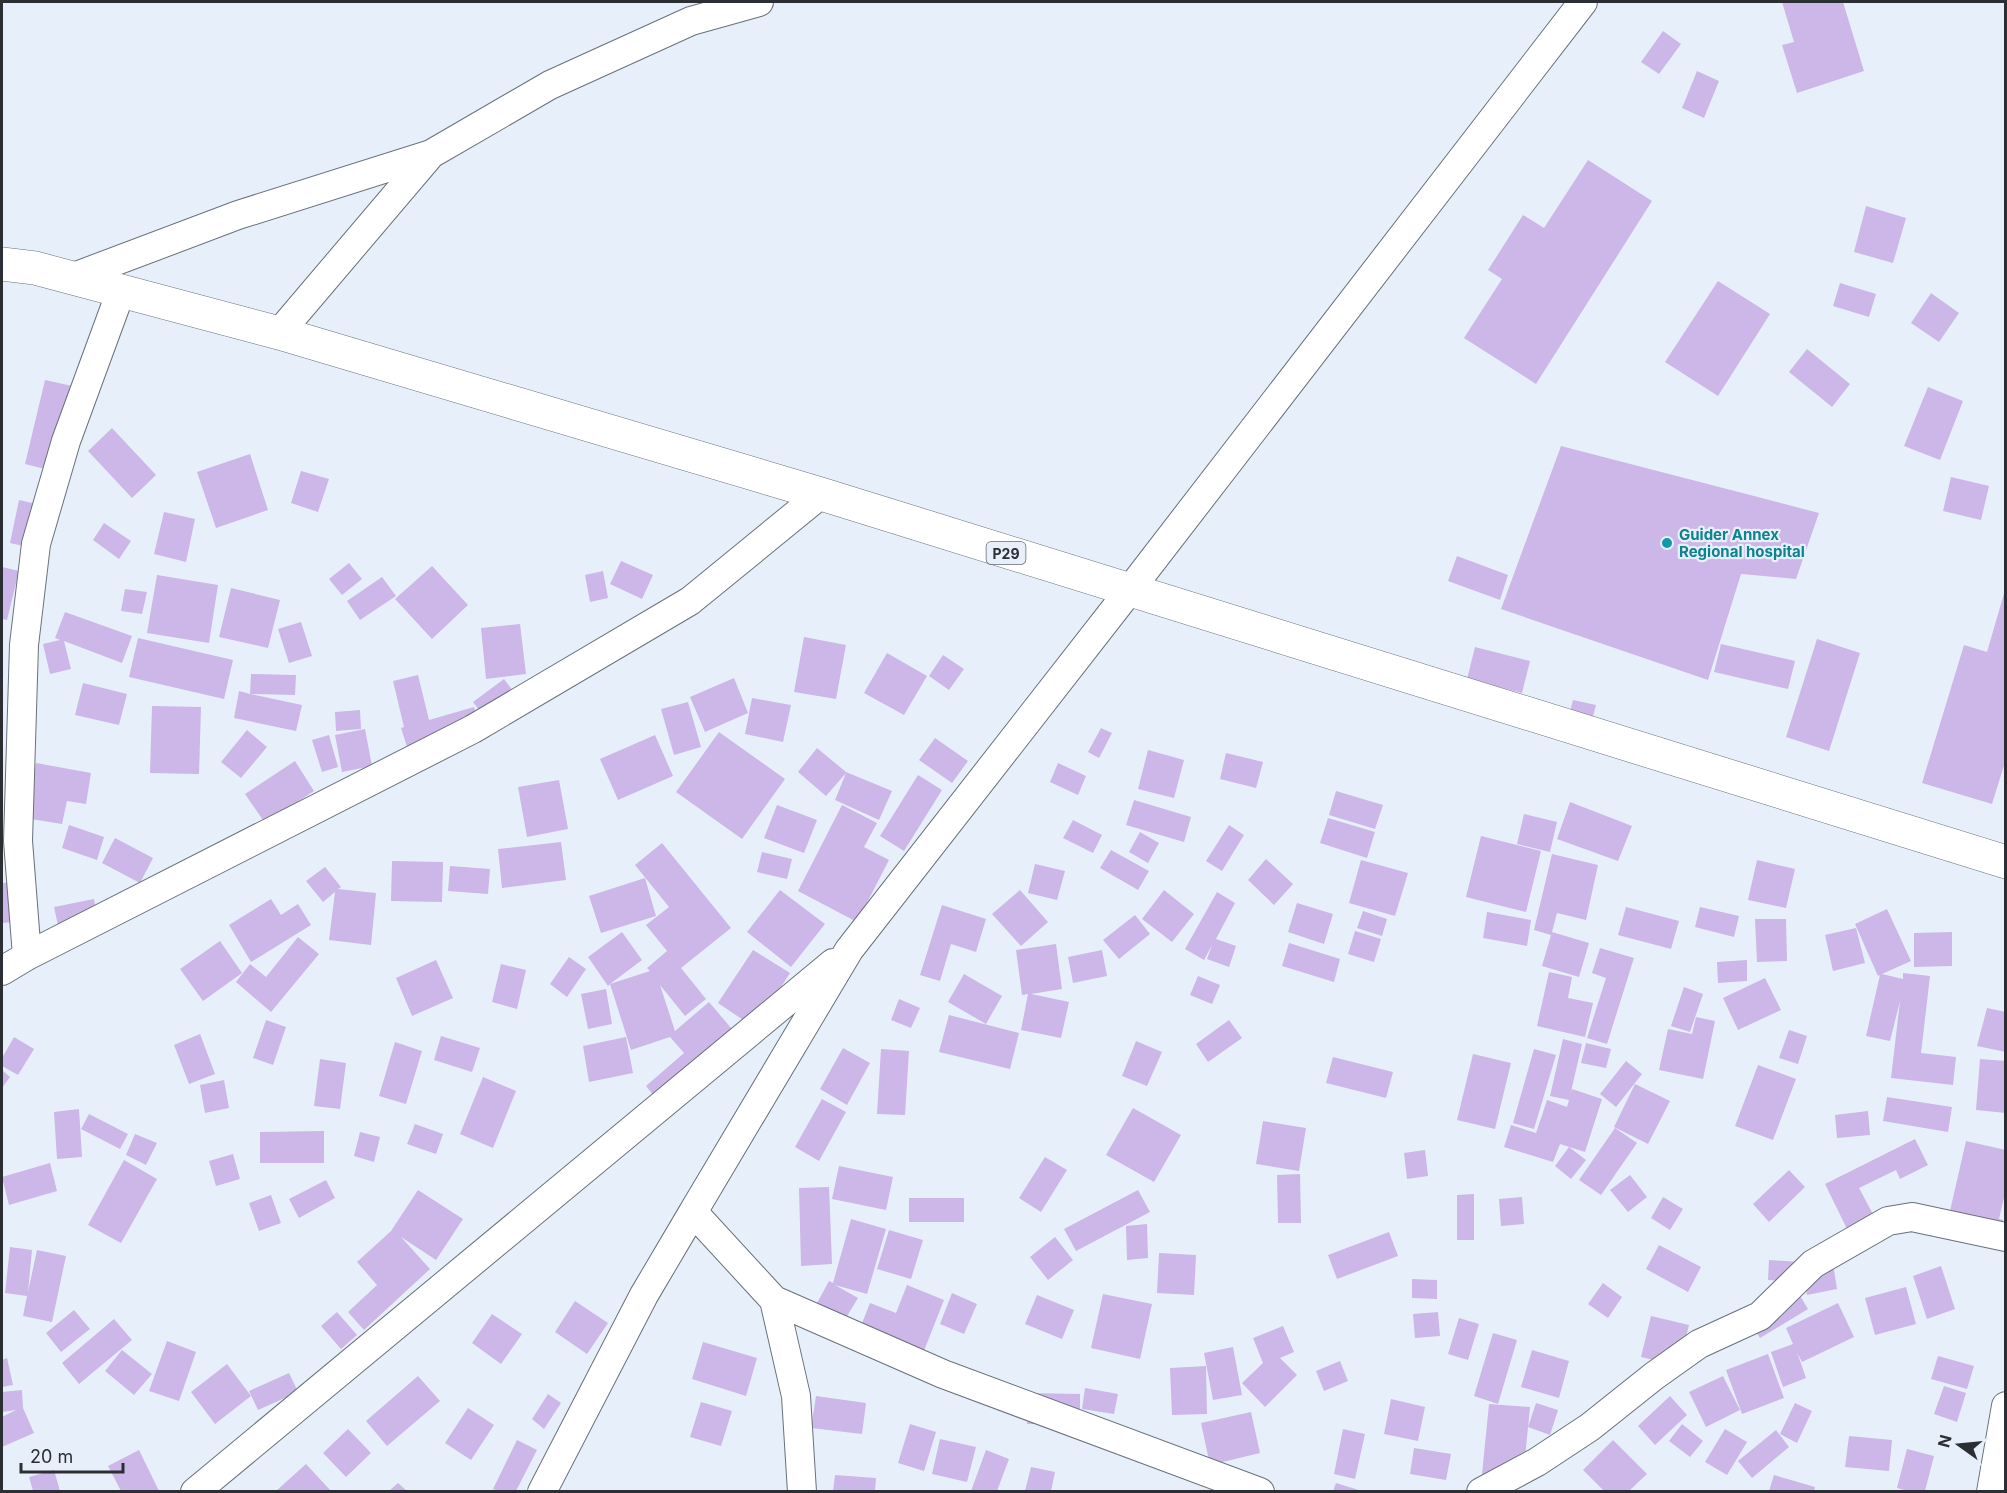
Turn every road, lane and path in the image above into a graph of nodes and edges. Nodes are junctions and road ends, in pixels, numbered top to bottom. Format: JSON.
{"nodes":[{"id":1,"x":759,"y":2,"type":"edge"},
{"id":2,"x":1583,"y":2,"type":"edge"},
{"id":3,"x":687,"y":11,"type":"edge"},
{"id":4,"x":431,"y":154,"type":"junction"},
{"id":5,"x":2,"y":264,"type":"edge"},
{"id":6,"x":71,"y":278,"type":"junction"},
{"id":7,"x":121,"y":291,"type":"junction"},
{"id":8,"x":279,"y":333,"type":"junction"},
{"id":9,"x":821,"y":494,"type":"junction"},
{"id":10,"x":1129,"y":591,"type":"junction"},
{"id":11,"x":2006,"y":862,"type":"edge"},
{"id":12,"x":849,"y":950,"type":"junction"},
{"id":13,"x":27,"y":956,"type":"junction"},
{"id":14,"x":2,"y":971,"type":"edge"},
{"id":15,"x":693,"y":1212,"type":"junction"},
{"id":16,"x":2006,"y":1237,"type":"edge"},
{"id":17,"x":774,"y":1299,"type":"junction"},
{"id":18,"x":2006,"y":1406,"type":"edge"},
{"id":19,"x":195,"y":1491,"type":"edge"},
{"id":20,"x":542,"y":1491,"type":"edge"},
{"id":21,"x":802,"y":1491,"type":"edge"},
{"id":22,"x":1260,"y":1491,"type":"edge"},
{"id":23,"x":1481,"y":1491,"type":"edge"},
{"id":24,"x":1991,"y":1491,"type":"edge"}],
"edges":[{"from":1,"to":3,"type":"street"},
{"from":2,"to":10,"type":"street"},
{"from":3,"to":4,"type":"street"},
{"from":4,"to":6,"type":"street"},
{"from":4,"to":8,"type":"street"},
{"from":5,"to":6,"type":"main road","number":"P29"},
{"from":6,"to":7,"type":"main road","number":"P29"},
{"from":7,"to":8,"type":"main road","number":"P29"},
{"from":7,"to":13,"type":"street"},
{"from":8,"to":9,"type":"main road","number":"P29"},
{"from":9,"to":10,"type":"main road","number":"P29"},
{"from":9,"to":13,"type":"street"},
{"from":10,"to":11,"type":"main road","number":"P29"},
{"from":10,"to":12,"type":"street"},
{"from":12,"to":15,"type":"street"},
{"from":12,"to":19,"type":"street"},
{"from":13,"to":14,"type":"street"},
{"from":15,"to":17,"type":"street"},
{"from":15,"to":20,"type":"street"},
{"from":16,"to":23,"type":"street"},
{"from":17,"to":21,"type":"street"},
{"from":17,"to":22,"type":"street"},
{"from":18,"to":24,"type":"street"}]}
